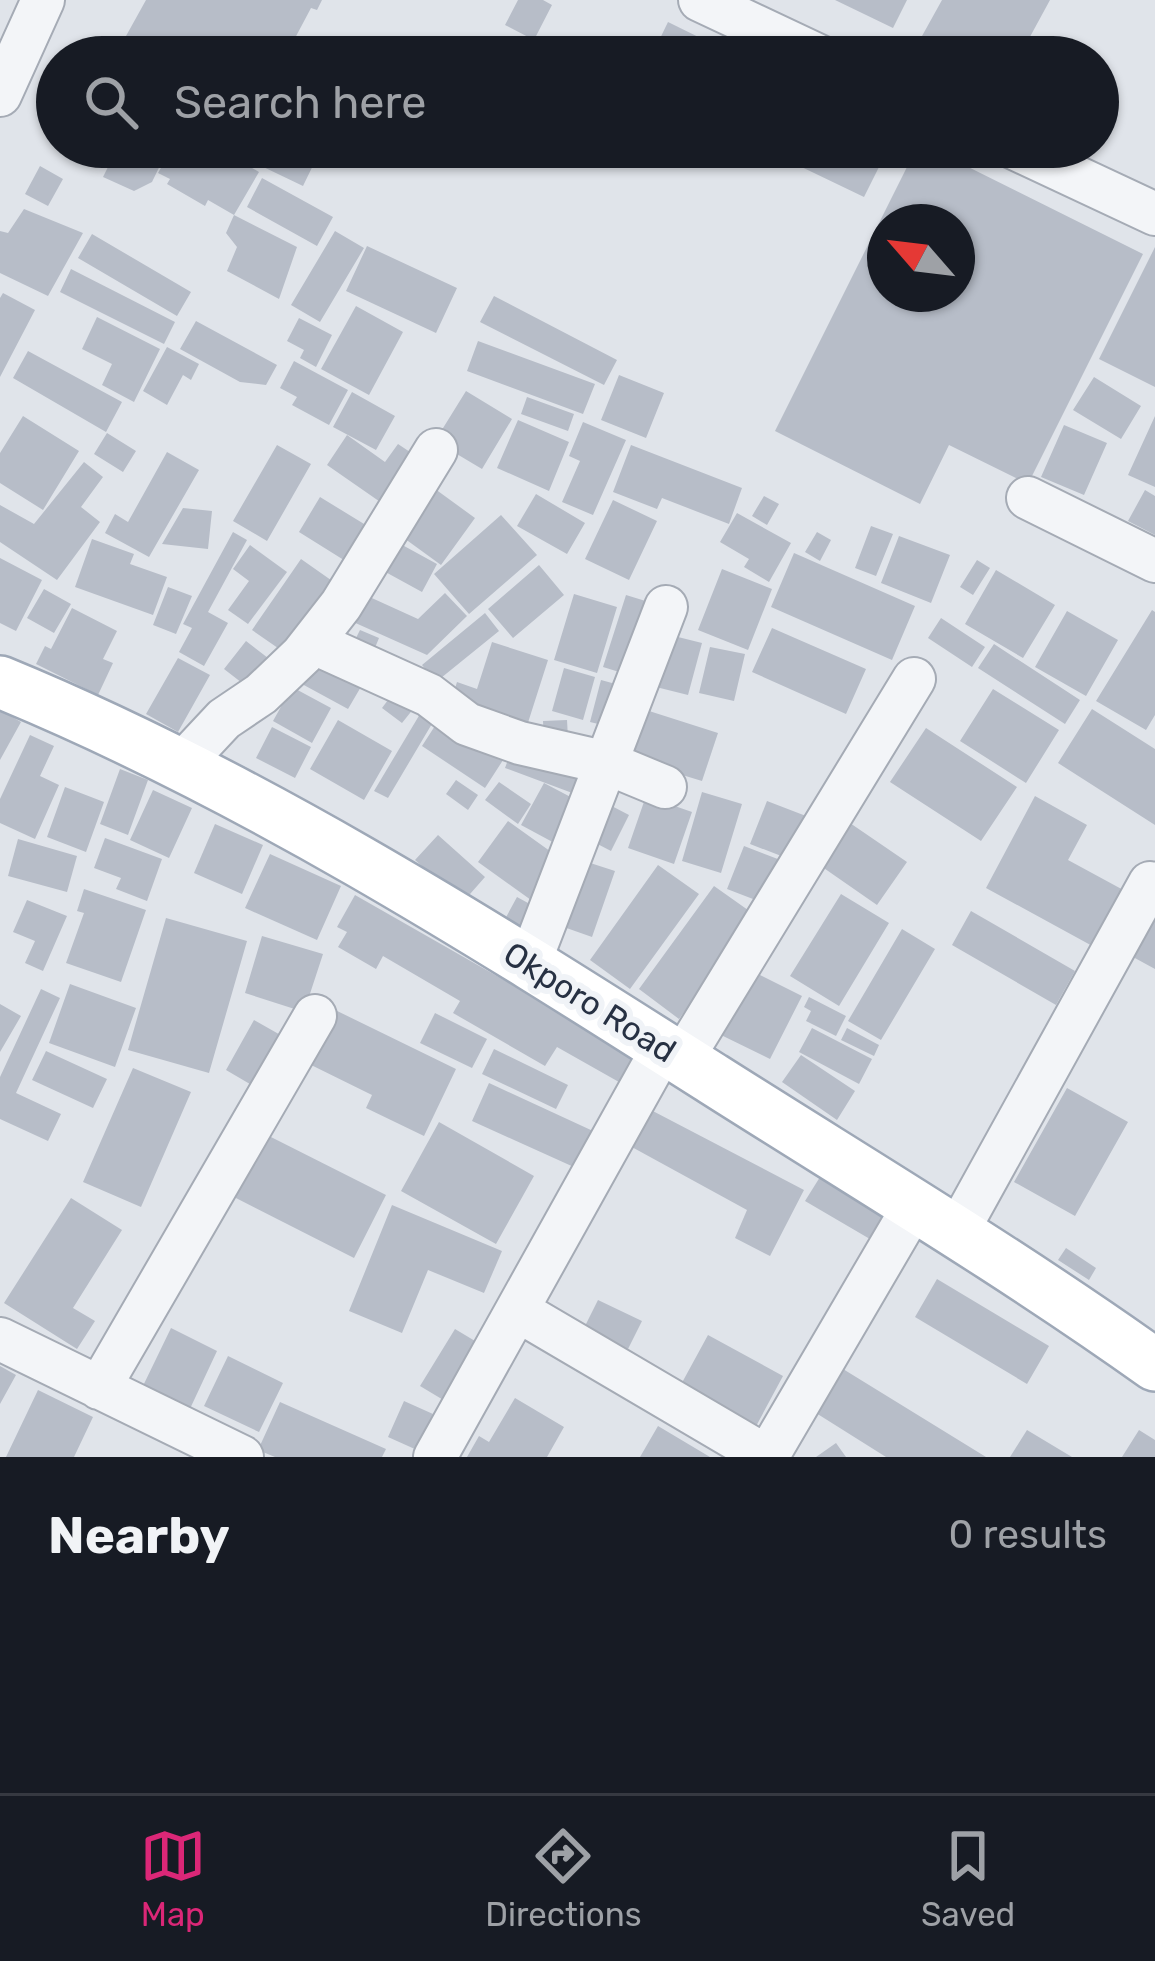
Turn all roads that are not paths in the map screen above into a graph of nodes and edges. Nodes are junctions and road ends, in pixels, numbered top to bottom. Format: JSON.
{"nodes":[{"id":1,"x":43,"y":0,"type":"edge"},
{"id":2,"x":700,"y":0,"type":"edge"},
{"id":3,"x":776,"y":36,"type":"edge"},
{"id":4,"x":0,"y":95,"type":"edge"},
{"id":5,"x":1058,"y":168,"type":"edge"},
{"id":6,"x":1154,"y":212,"type":"edge"},
{"id":7,"x":436,"y":450,"type":"dead end"},
{"id":8,"x":1028,"y":499,"type":"dead end"},
{"id":9,"x":1155,"y":561,"type":"edge"},
{"id":10,"x":666,"y":607,"type":"dead end"},
{"id":11,"x":312,"y":642,"type":"junction"},
{"id":12,"x":914,"y":679,"type":"dead end"},
{"id":13,"x":0,"y":682,"type":"edge"},
{"id":14,"x":608,"y":763,"type":"junction"},
{"id":15,"x":180,"y":766,"type":"junction"},
{"id":16,"x":665,"y":788,"type":"dead end"},
{"id":17,"x":1150,"y":884,"type":"dead end"},
{"id":18,"x":529,"y":964,"type":"junction"},
{"id":19,"x":315,"y":1016,"type":"dead end"},
{"id":20,"x":672,"y":1053,"type":"junction"},
{"id":21,"x":914,"y":1205,"type":"junction"},
{"id":22,"x":957,"y":1232,"type":"junction"},
{"id":23,"x":517,"y":1310,"type":"junction"},
{"id":24,"x":0,"y":1339,"type":"edge"},
{"id":25,"x":1155,"y":1365,"type":"edge"},
{"id":26,"x":99,"y":1388,"type":"junction"},
{"id":27,"x":242,"y":1457,"type":"edge"},
{"id":28,"x":435,"y":1457,"type":"edge"}],
"edges":[{"from":1,"to":4,"type":"street"},
{"from":2,"to":3,"type":"street"},
{"from":5,"to":6,"type":"street"},
{"from":7,"to":11,"type":"street"},
{"from":8,"to":9,"type":"street"},
{"from":10,"to":14,"type":"street"},
{"from":11,"to":14,"type":"street"},
{"from":11,"to":15,"type":"street"},
{"from":12,"to":20,"type":"street"},
{"from":13,"to":15,"type":"main road","name":"Okporo Road"},
{"from":14,"to":16,"type":"street"},
{"from":14,"to":18,"type":"street"},
{"from":15,"to":18,"type":"main road","name":"Okporo Road"},
{"from":17,"to":22,"type":"street"},
{"from":18,"to":20,"type":"main road","name":"Okporo Road"},
{"from":19,"to":26,"type":"street"},
{"from":20,"to":21,"type":"main road","name":"Okporo Road"},
{"from":20,"to":23,"type":"street"},
{"from":21,"to":22,"type":"main road","name":"Okporo Road"},
{"from":21,"to":23,"type":"street"},
{"from":22,"to":25,"type":"main road","name":"Okporo Road"},
{"from":23,"to":28,"type":"street"},
{"from":24,"to":26,"type":"street"},
{"from":26,"to":27,"type":"street"}]}
